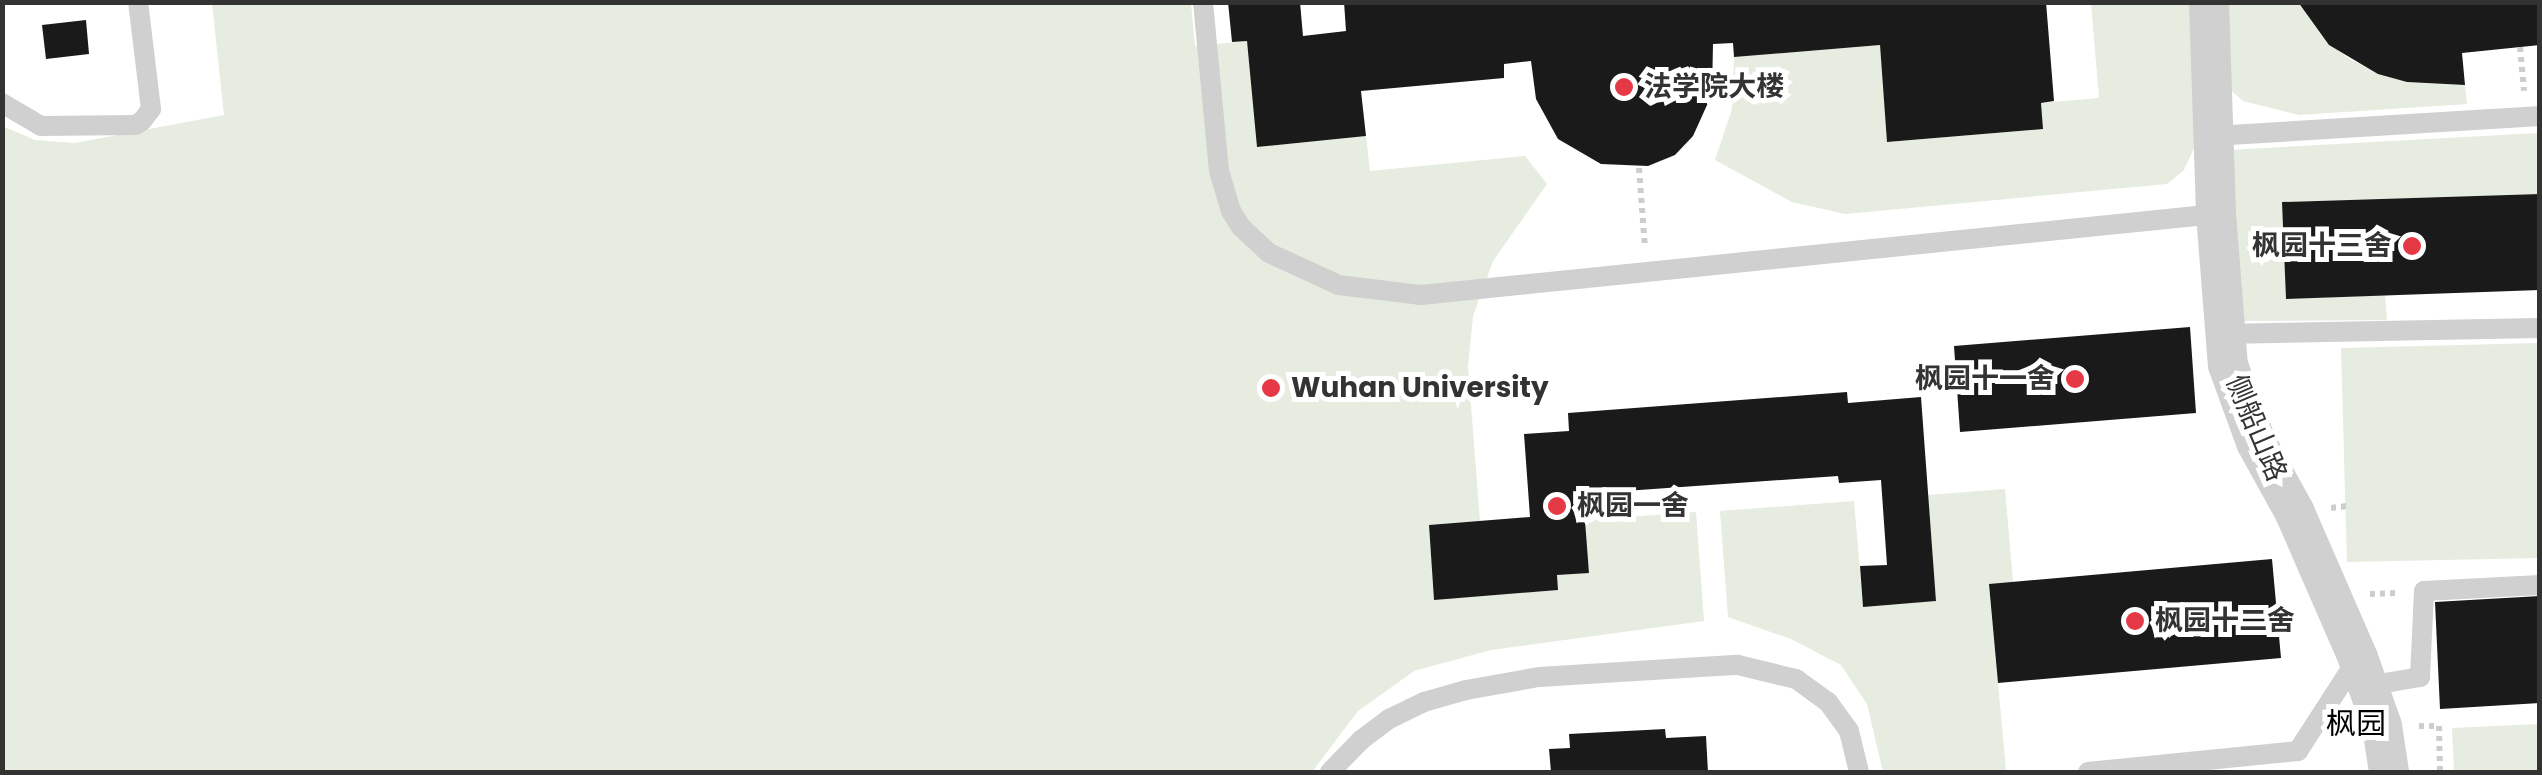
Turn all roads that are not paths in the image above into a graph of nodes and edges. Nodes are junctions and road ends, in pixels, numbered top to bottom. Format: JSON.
{"nodes":[{"id":1,"x":138,"y":2,"type":"edge"},
{"id":2,"x":1203,"y":2,"type":"edge"},
{"id":3,"x":2210,"y":2,"type":"edge"},
{"id":4,"x":2,"y":103,"type":"edge"},
{"id":5,"x":2533,"y":116,"type":"edge"},
{"id":6,"x":2213,"y":136,"type":"junction"},
{"id":7,"x":2216,"y":214,"type":"junction"},
{"id":8,"x":2540,"y":328,"type":"edge"},
{"id":9,"x":2223,"y":334,"type":"junction"},
{"id":10,"x":2540,"y":584,"type":"edge"},
{"id":11,"x":2363,"y":672,"type":"junction"},
{"id":12,"x":1330,"y":772,"type":"edge"},
{"id":13,"x":1859,"y":772,"type":"edge"},
{"id":14,"x":2088,"y":772,"type":"edge"},
{"id":15,"x":2389,"y":772,"type":"edge"}],
"edges":[{"from":1,"to":4,"type":"lane"},
{"from":2,"to":7,"type":"lane"},
{"from":3,"to":6,"type":"street","name":"侧船山路"},
{"from":5,"to":6,"type":"lane"},
{"from":6,"to":7,"type":"street","name":"侧船山路"},
{"from":7,"to":9,"type":"street","name":"侧船山路"},
{"from":8,"to":9,"type":"lane"},
{"from":9,"to":11,"type":"street","name":"侧船山路"},
{"from":10,"to":11,"type":"lane"},
{"from":11,"to":14,"type":"lane"},
{"from":11,"to":15,"type":"street","name":"侧船山路"},
{"from":12,"to":13,"type":"lane"}]}
